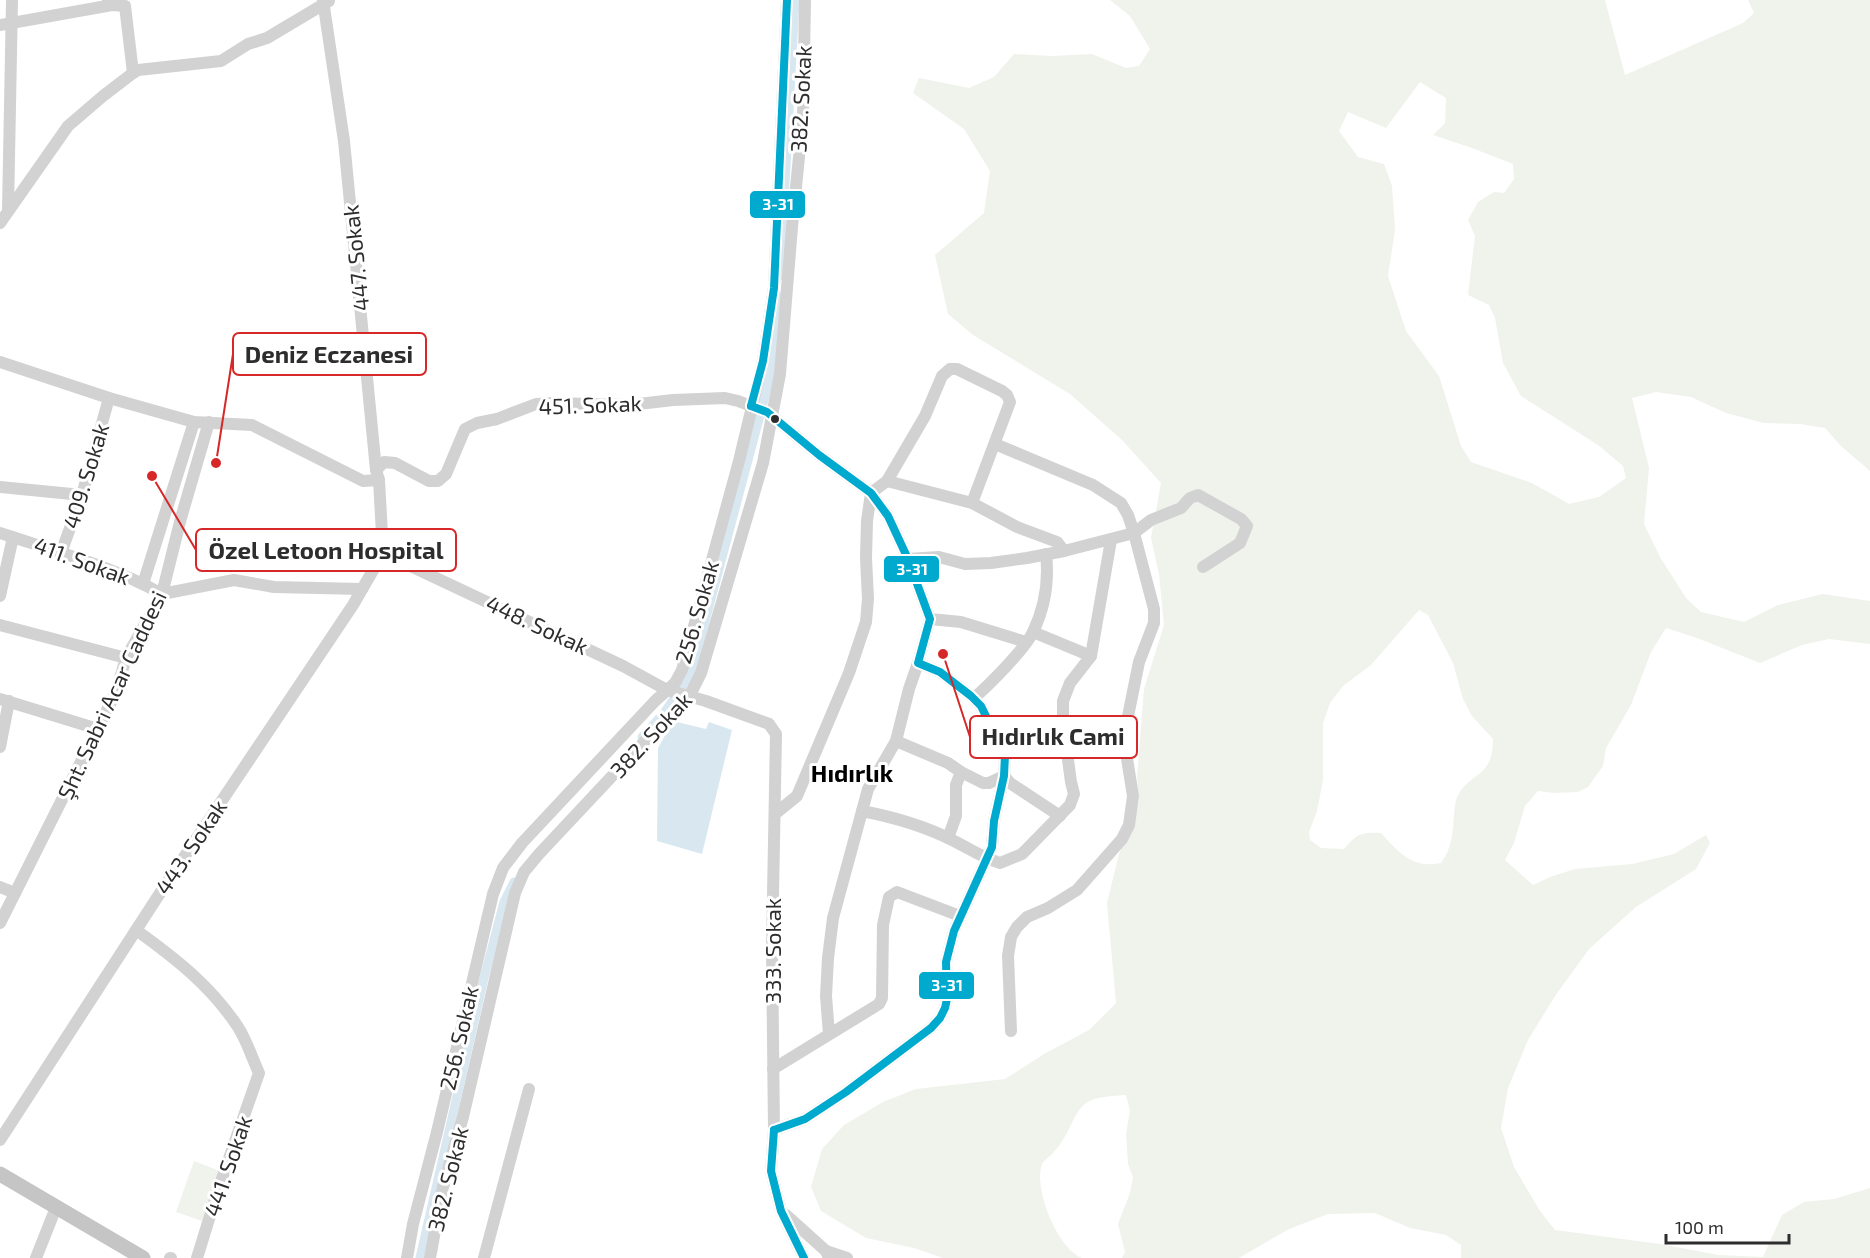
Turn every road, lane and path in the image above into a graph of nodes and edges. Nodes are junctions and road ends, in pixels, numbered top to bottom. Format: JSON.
{"nodes":[{"id":1,"x":12,"y":0,"type":"edge"},
{"id":2,"x":787,"y":0,"type":"edge"},
{"id":3,"x":805,"y":0,"type":"edge"},
{"id":4,"x":325,"y":1,"type":"edge"},
{"id":5,"x":117,"y":3,"type":"edge"},
{"id":6,"x":6,"y":24,"type":"edge"},
{"id":7,"x":133,"y":73,"type":"junction"},
{"id":8,"x":0,"y":190,"type":"edge"},
{"id":9,"x":8,"y":211,"type":"junction"},
{"id":10,"x":0,"y":223,"type":"edge"},
{"id":11,"x":0,"y":362,"type":"edge"},
{"id":12,"x":109,"y":398,"type":"junction"},
{"id":13,"x":762,"y":411,"type":"junction"},
{"id":14,"x":194,"y":422,"type":"junction"},
{"id":15,"x":210,"y":423,"type":"junction"},
{"id":16,"x":995,"y":444,"type":"junction"},
{"id":17,"x":378,"y":475,"type":"junction"},
{"id":18,"x":887,"y":481,"type":"junction"},
{"id":19,"x":0,"y":487,"type":"edge"},
{"id":20,"x":872,"y":493,"type":"junction"},
{"id":21,"x":81,"y":495,"type":"junction"},
{"id":22,"x":972,"y":503,"type":"junction"},
{"id":23,"x":0,"y":533,"type":"edge"},
{"id":24,"x":1134,"y":533,"type":"junction"},
{"id":25,"x":13,"y":537,"type":"junction"},
{"id":26,"x":1111,"y":540,"type":"junction"},
{"id":27,"x":1064,"y":551,"type":"junction"},
{"id":28,"x":61,"y":553,"type":"junction"},
{"id":29,"x":383,"y":553,"type":"junction"},
{"id":30,"x":1046,"y":554,"type":"junction"},
{"id":31,"x":908,"y":559,"type":"junction"},
{"id":32,"x":1203,"y":567,"type":"dead end"},
{"id":33,"x":143,"y":584,"type":"junction"},
{"id":34,"x":362,"y":589,"type":"junction"},
{"id":35,"x":162,"y":594,"type":"junction"},
{"id":36,"x":0,"y":596,"type":"edge"},
{"id":37,"x":930,"y":620,"type":"junction"},
{"id":38,"x":0,"y":625,"type":"edge"},
{"id":39,"x":1030,"y":637,"type":"junction"},
{"id":40,"x":1091,"y":656,"type":"junction"},
{"id":41,"x":126,"y":658,"type":"junction"},
{"id":42,"x":918,"y":663,"type":"junction"},
{"id":43,"x":669,"y":691,"type":"junction"},
{"id":44,"x":687,"y":697,"type":"junction"},
{"id":45,"x":974,"y":698,"type":"junction"},
{"id":46,"x":4,"y":700,"type":"edge"},
{"id":47,"x":98,"y":729,"type":"junction"},
{"id":48,"x":896,"y":741,"type":"junction"},
{"id":49,"x":0,"y":747,"type":"edge"},
{"id":50,"x":961,"y":772,"type":"junction"},
{"id":51,"x":1004,"y":776,"type":"junction"},
{"id":52,"x":862,"y":811,"type":"junction"},
{"id":53,"x":776,"y":813,"type":"junction"},
{"id":54,"x":1060,"y":816,"type":"junction"},
{"id":55,"x":948,"y":838,"type":"junction"},
{"id":56,"x":986,"y":859,"type":"junction"},
{"id":57,"x":0,"y":887,"type":"edge"},
{"id":58,"x":15,"y":893,"type":"junction"},
{"id":59,"x":960,"y":916,"type":"junction"},
{"id":60,"x":0,"y":923,"type":"edge"},
{"id":61,"x":136,"y":930,"type":"junction"},
{"id":62,"x":1011,"y":1030,"type":"dead end"},
{"id":63,"x":829,"y":1034,"type":"junction"},
{"id":64,"x":773,"y":1069,"type":"junction"},
{"id":65,"x":529,"y":1089,"type":"dead end"},
{"id":66,"x":774,"y":1130,"type":"junction"},
{"id":67,"x":0,"y":1140,"type":"edge"},
{"id":68,"x":0,"y":1174,"type":"edge"},
{"id":69,"x":0,"y":1184,"type":"edge"},
{"id":70,"x":780,"y":1210,"type":"junction"},
{"id":71,"x":53,"y":1215,"type":"junction"},
{"id":72,"x":828,"y":1254,"type":"edge"},
{"id":73,"x":36,"y":1258,"type":"edge"},
{"id":74,"x":127,"y":1258,"type":"edge"},
{"id":75,"x":143,"y":1258,"type":"edge"},
{"id":76,"x":197,"y":1258,"type":"edge"},
{"id":77,"x":407,"y":1258,"type":"edge"},
{"id":78,"x":430,"y":1258,"type":"edge"},
{"id":79,"x":484,"y":1258,"type":"edge"},
{"id":80,"x":804,"y":1258,"type":"edge"},
{"id":81,"x":847,"y":1258,"type":"edge"}],
"edges":[{"from":1,"to":6,"type":"street"},
{"from":2,"to":13,"type":"street","name":"256. Sokak"},
{"from":3,"to":13,"type":"street","name":"382. Sokak"},
{"from":4,"to":7,"type":"street"},
{"from":4,"to":17,"type":"street","name":"447. Sokak"},
{"from":5,"to":6,"type":"street"},
{"from":5,"to":7,"type":"street"},
{"from":6,"to":9,"type":"street"},
{"from":7,"to":9,"type":"street"},
{"from":8,"to":9,"type":"street"},
{"from":9,"to":10,"type":"street"},
{"from":11,"to":12,"type":"street"},
{"from":12,"to":14,"type":"street"},
{"from":12,"to":21,"type":"street","name":"409. Sokak"},
{"from":13,"to":17,"type":"street","name":"451. Sokak"},
{"from":13,"to":20,"type":"street"},
{"from":13,"to":43,"type":"street","name":"256. Sokak"},
{"from":13,"to":44,"type":"street","name":"382. Sokak"},
{"from":14,"to":15,"type":"street"},
{"from":14,"to":33,"type":"street"},
{"from":15,"to":17,"type":"street"},
{"from":15,"to":35,"type":"street","name":"Şht. Sabri Acar Caddesi"},
{"from":16,"to":18,"type":"street"},
{"from":16,"to":22,"type":"street"},
{"from":16,"to":24,"type":"street"},
{"from":17,"to":29,"type":"street","name":"447. Sokak"},
{"from":18,"to":20,"type":"street"},
{"from":18,"to":22,"type":"street"},
{"from":19,"to":21,"type":"street"},
{"from":20,"to":31,"type":"street"},
{"from":20,"to":53,"type":"street"},
{"from":21,"to":28,"type":"street","name":"409. Sokak"},
{"from":22,"to":27,"type":"street"},
{"from":23,"to":25,"type":"street","name":"411. Sokak"},
{"from":24,"to":26,"type":"street"},
{"from":24,"to":32,"type":"street"},
{"from":24,"to":62,"type":"street"},
{"from":25,"to":28,"type":"street","name":"411. Sokak"},
{"from":25,"to":36,"type":"street"},
{"from":26,"to":27,"type":"street"},
{"from":26,"to":40,"type":"street"},
{"from":27,"to":30,"type":"street"},
{"from":28,"to":33,"type":"street","name":"411. Sokak"},
{"from":29,"to":34,"type":"street","name":"443. Sokak"},
{"from":29,"to":43,"type":"street","name":"448. Sokak"},
{"from":30,"to":31,"type":"street"},
{"from":30,"to":39,"type":"street"},
{"from":31,"to":37,"type":"street"},
{"from":33,"to":35,"type":"street","name":"411. Sokak"},
{"from":34,"to":35,"type":"street"},
{"from":34,"to":61,"type":"street","name":"443. Sokak"},
{"from":35,"to":41,"type":"street","name":"Şht. Sabri Acar Caddesi"},
{"from":37,"to":39,"type":"street"},
{"from":37,"to":42,"type":"street"},
{"from":38,"to":41,"type":"street"},
{"from":39,"to":40,"type":"street"},
{"from":39,"to":45,"type":"street"},
{"from":40,"to":54,"type":"street"},
{"from":41,"to":47,"type":"street","name":"Şht. Sabri Acar Caddesi"},
{"from":42,"to":45,"type":"street"},
{"from":42,"to":48,"type":"street"},
{"from":43,"to":44,"type":"street","name":"448. Sokak"},
{"from":43,"to":77,"type":"street","name":"256. Sokak"},
{"from":44,"to":53,"type":"street","name":"333. Sokak"},
{"from":44,"to":78,"type":"street","name":"382. Sokak"},
{"from":45,"to":51,"type":"street"},
{"from":46,"to":47,"type":"street"},
{"from":46,"to":49,"type":"street"},
{"from":47,"to":58,"type":"street","name":"Şht. Sabri Acar Caddesi"},
{"from":48,"to":50,"type":"street"},
{"from":48,"to":52,"type":"street"},
{"from":50,"to":51,"type":"street"},
{"from":50,"to":55,"type":"street"},
{"from":51,"to":54,"type":"street"},
{"from":51,"to":56,"type":"street"},
{"from":52,"to":55,"type":"street"},
{"from":52,"to":63,"type":"street"},
{"from":53,"to":64,"type":"street","name":"333. Sokak"},
{"from":54,"to":56,"type":"street"},
{"from":55,"to":56,"type":"street"},
{"from":56,"to":59,"type":"street"},
{"from":57,"to":58,"type":"street"},
{"from":58,"to":60,"type":"street","name":"Şht. Sabri Acar Caddesi"},
{"from":59,"to":63,"type":"street"},
{"from":59,"to":66,"type":"street"},
{"from":61,"to":67,"type":"street","name":"443. Sokak"},
{"from":61,"to":76,"type":"street","name":"441. Sokak"},
{"from":63,"to":64,"type":"street"},
{"from":64,"to":66,"type":"street","name":"333. Sokak"},
{"from":65,"to":79,"type":"street"},
{"from":66,"to":70,"type":"street","name":"333. Sokak"},
{"from":68,"to":75,"type":"main road"},
{"from":69,"to":71,"type":"main road"},
{"from":70,"to":72,"type":"street"},
{"from":70,"to":80,"type":"street","name":"333. Sokak"},
{"from":71,"to":73,"type":"street"},
{"from":71,"to":74,"type":"main road"},
{"from":72,"to":81,"type":"street"}]}
